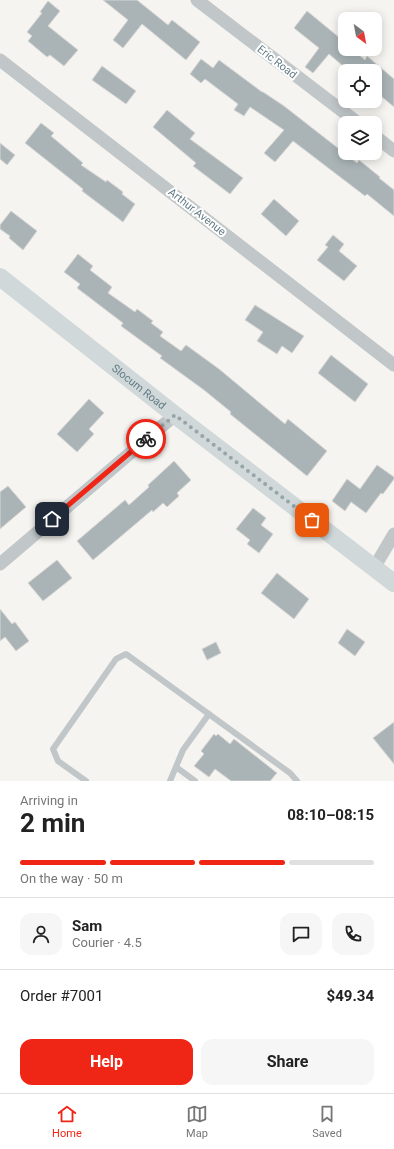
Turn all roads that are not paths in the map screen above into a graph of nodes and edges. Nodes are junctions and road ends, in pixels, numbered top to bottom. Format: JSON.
{"nodes":[{"id":1,"x":197,"y":0,"type":"edge"},
{"id":2,"x":0,"y":60,"type":"edge"},
{"id":3,"x":349,"y":116,"type":"edge"},
{"id":4,"x":382,"y":142,"type":"edge"},
{"id":5,"x":394,"y":151,"type":"edge"},
{"id":6,"x":0,"y":277,"type":"edge"},
{"id":7,"x":394,"y":365,"type":"edge"},
{"id":8,"x":175,"y":415,"type":"junction"},
{"id":9,"x":394,"y":534,"type":"edge"},
{"id":10,"x":0,"y":564,"type":"edge"},
{"id":11,"x":374,"y":568,"type":"junction"},
{"id":12,"x":394,"y":583,"type":"edge"},
{"id":13,"x":209,"y":714,"type":"junction"},
{"id":14,"x":176,"y":767,"type":"junction"},
{"id":15,"x":86,"y":781,"type":"edge"},
{"id":16,"x":170,"y":781,"type":"edge"},
{"id":17,"x":195,"y":781,"type":"edge"},
{"id":18,"x":297,"y":781,"type":"edge"}],
"edges":[{"from":1,"to":3,"type":"street","name":"Eric Road"},
{"from":2,"to":7,"type":"street","name":"Arthur Avenue"},
{"from":4,"to":5,"type":"street"},
{"from":6,"to":8,"type":"main road","name":"Slocum Road"},
{"from":8,"to":10,"type":"street"},
{"from":8,"to":11,"type":"main road","name":"Slocum Road"},
{"from":9,"to":11,"type":"street"},
{"from":11,"to":12,"type":"main road","name":"Slocum Road"},
{"from":13,"to":14,"type":"lane"},
{"from":13,"to":15,"type":"lane"},
{"from":13,"to":18,"type":"lane"},
{"from":14,"to":16,"type":"lane"},
{"from":14,"to":17,"type":"lane"}]}
